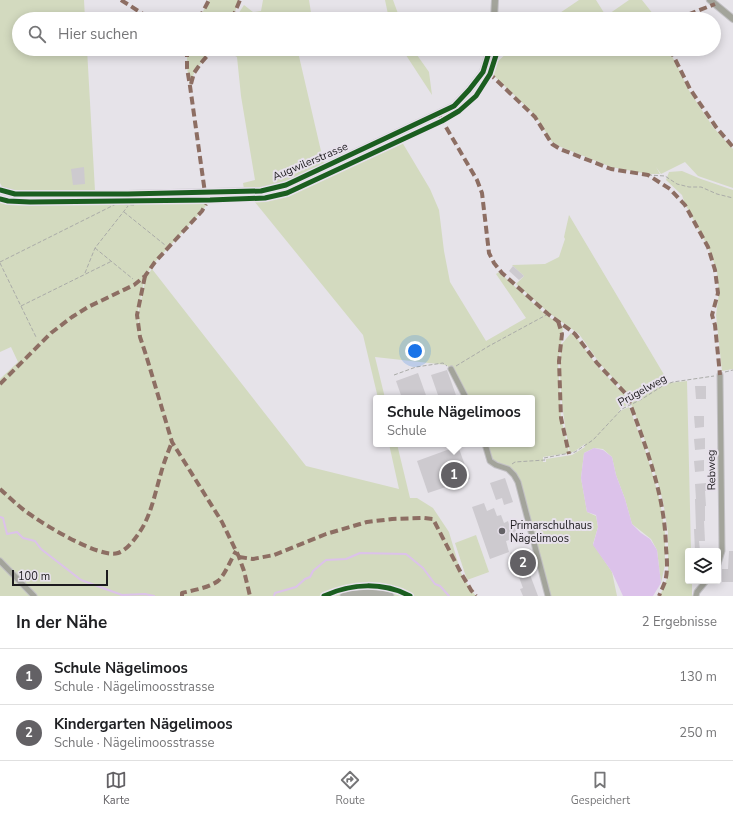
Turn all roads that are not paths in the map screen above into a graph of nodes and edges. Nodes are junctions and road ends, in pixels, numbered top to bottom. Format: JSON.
{"nodes":[{"id":1,"x":495,"y":0,"type":"edge"},
{"id":2,"x":710,"y":0,"type":"edge"},
{"id":3,"x":494,"y":12,"type":"edge"},
{"id":4,"x":733,"y":19,"type":"edge"},
{"id":5,"x":488,"y":56,"type":"edge"},
{"id":6,"x":0,"y":190,"type":"edge"},
{"id":7,"x":451,"y":369,"type":"road end"},
{"id":8,"x":720,"y":375,"type":"road end"},
{"id":9,"x":464,"y":395,"type":"edge"},
{"id":10,"x":486,"y":447,"type":"edge"},
{"id":11,"x":721,"y":554,"type":"edge"},
{"id":12,"x":0,"y":561,"type":"edge"},
{"id":13,"x":704,"y":584,"type":"edge"},
{"id":14,"x":34,"y":596,"type":"edge"},
{"id":15,"x":344,"y":596,"type":"edge"},
{"id":16,"x":390,"y":596,"type":"edge"},
{"id":17,"x":548,"y":596,"type":"edge"},
{"id":18,"x":696,"y":596,"type":"edge"}],
"edges":[{"from":1,"to":3,"type":"street"},
{"from":2,"to":4,"type":"street"},
{"from":5,"to":6,"type":"street","name":"Augwilerstrasse"},
{"from":7,"to":9,"type":"street"},
{"from":8,"to":11,"type":"street","name":"Rebweg"},
{"from":10,"to":17,"type":"street"},
{"from":12,"to":14,"type":"street"},
{"from":13,"to":18,"type":"street"},
{"from":15,"to":16,"type":"main road"}]}
